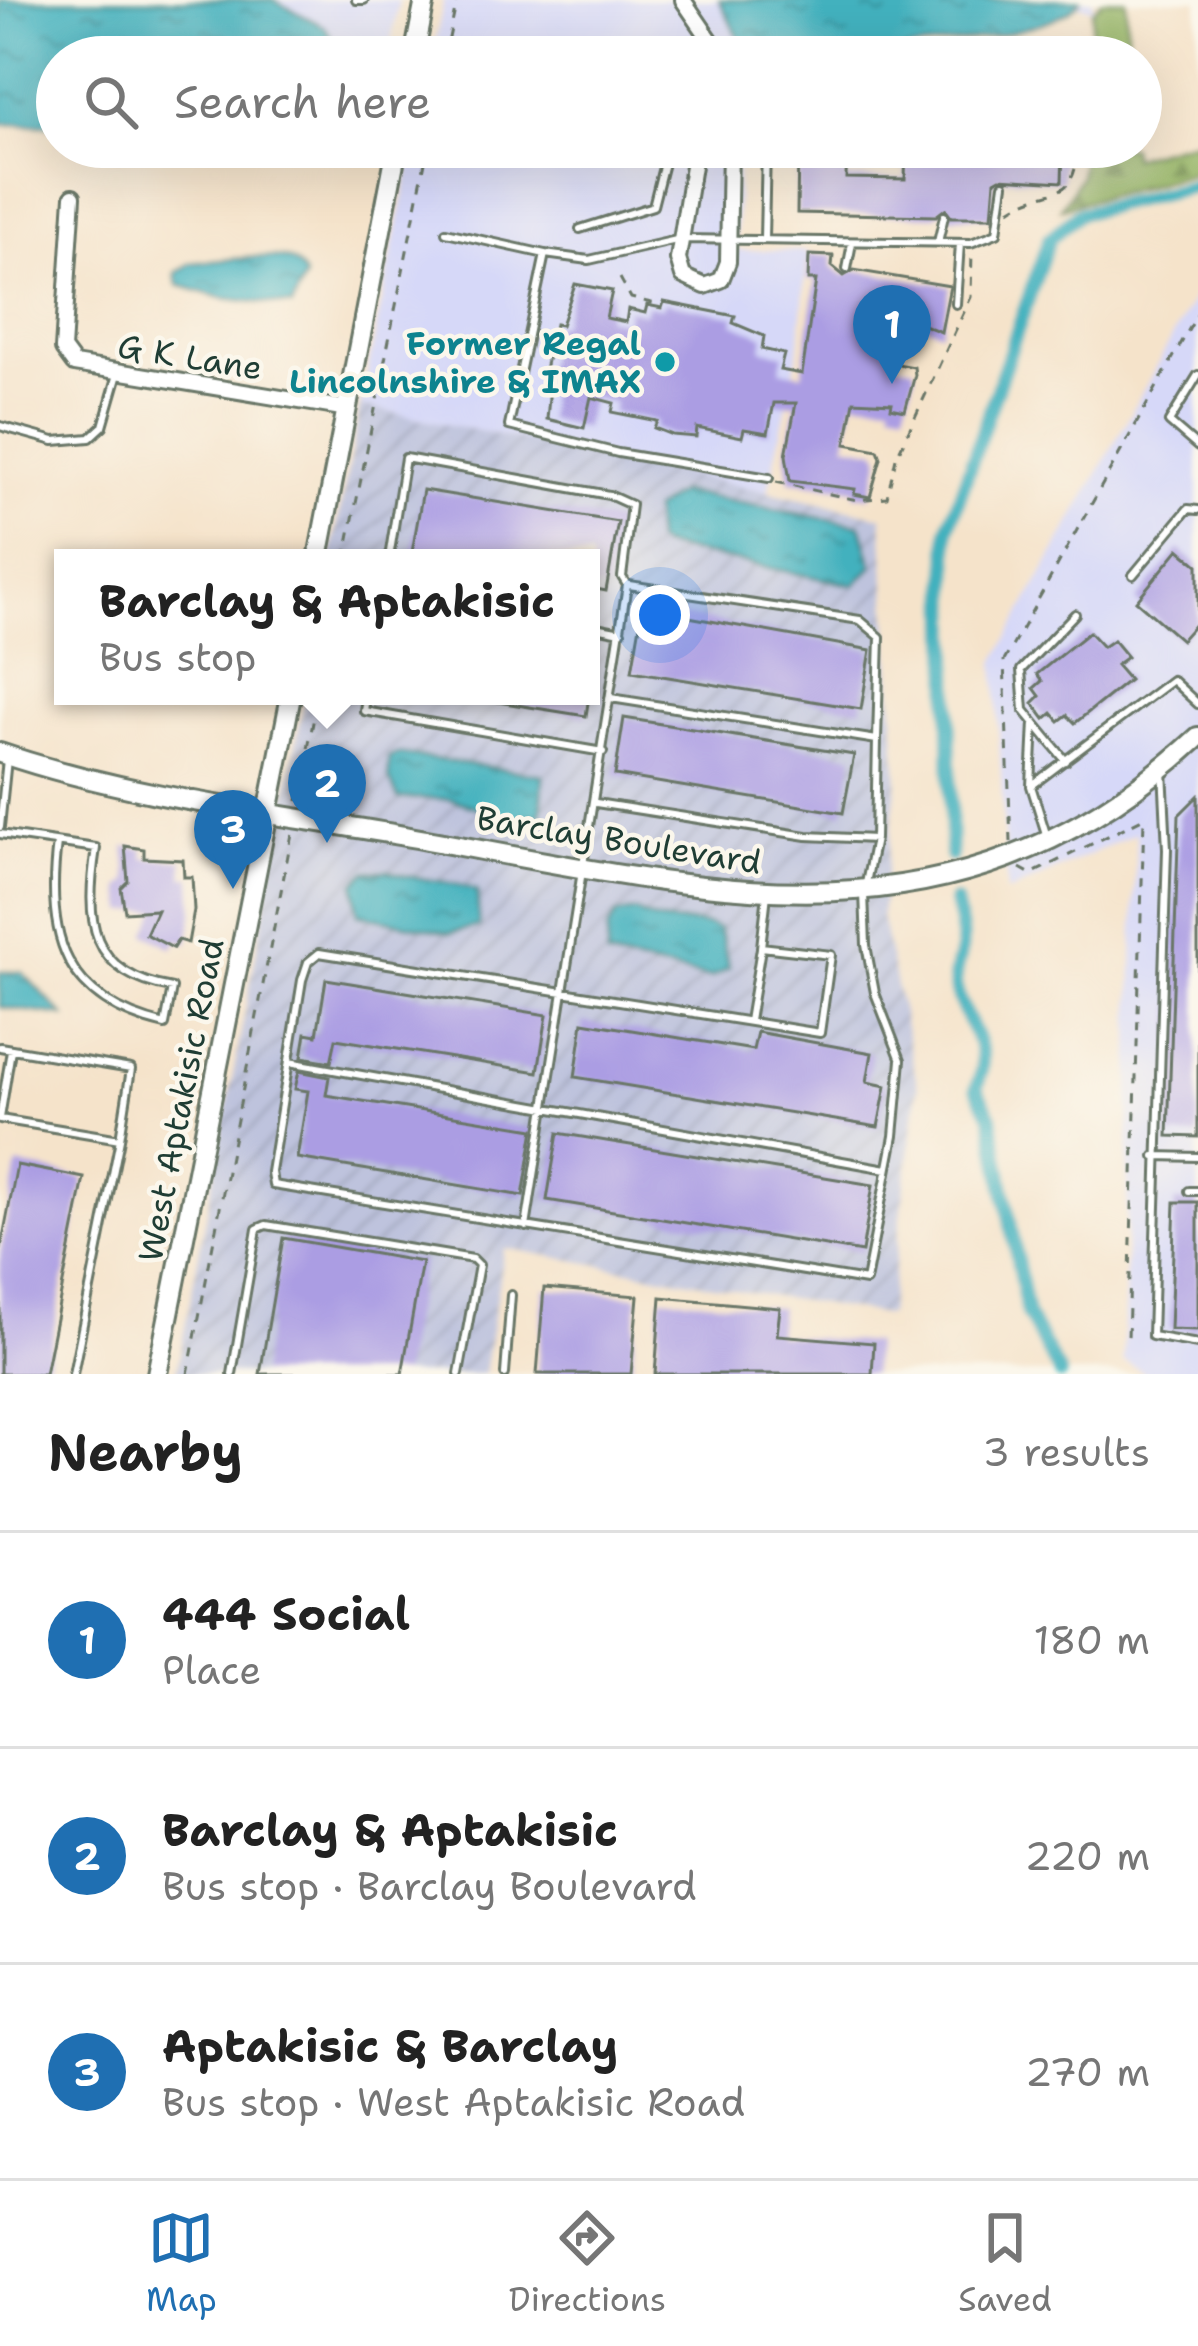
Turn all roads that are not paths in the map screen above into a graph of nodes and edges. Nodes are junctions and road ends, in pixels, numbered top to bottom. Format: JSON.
{"nodes":[{"id":1,"x":424,"y":0,"type":"edge"},
{"id":2,"x":681,"y":2,"type":"edge"},
{"id":3,"x":418,"y":36,"type":"edge"},
{"id":4,"x":706,"y":36,"type":"edge"},
{"id":5,"x":393,"y":168,"type":"edge"},
{"id":6,"x":663,"y":168,"type":"edge"},
{"id":7,"x":693,"y":168,"type":"edge"},
{"id":8,"x":730,"y":168,"type":"edge"},
{"id":9,"x":766,"y":168,"type":"edge"},
{"id":10,"x":1004,"y":184,"type":"dead end"},
{"id":11,"x":74,"y":196,"type":"dead end"},
{"id":12,"x":944,"y":216,"type":"dead end"},
{"id":13,"x":580,"y":229,"type":"dead end"},
{"id":14,"x":446,"y":232,"type":"dead end"},
{"id":15,"x":681,"y":238,"type":"junction"},
{"id":16,"x":728,"y":241,"type":"junction"},
{"id":17,"x":764,"y":241,"type":"junction"},
{"id":18,"x":852,"y":242,"type":"junction"},
{"id":19,"x":938,"y":242,"type":"junction"},
{"id":20,"x":960,"y":242,"type":"junction"},
{"id":21,"x":545,"y":254,"type":"junction"},
{"id":22,"x":847,"y":269,"type":"dead end"},
{"id":23,"x":956,"y":304,"type":"dead end"},
{"id":24,"x":118,"y":374,"type":"junction"},
{"id":25,"x":1198,"y":375,"type":"edge"},
{"id":26,"x":348,"y":409,"type":"junction"},
{"id":27,"x":0,"y":426,"type":"edge"},
{"id":28,"x":1198,"y":447,"type":"edge"},
{"id":29,"x":769,"y":478,"type":"road end"},
{"id":30,"x":1198,"y":510,"type":"edge"},
{"id":31,"x":320,"y":549,"type":"edge"},
{"id":32,"x":391,"y":549,"type":"edge"},
{"id":33,"x":1133,"y":575,"type":"dead end"},
{"id":34,"x":628,"y":585,"type":"junction"},
{"id":35,"x":1075,"y":614,"type":"dead end"},
{"id":36,"x":600,"y":628,"type":"edge"},
{"id":37,"x":621,"y":632,"type":"junction"},
{"id":38,"x":611,"y":698,"type":"junction"},
{"id":39,"x":1198,"y":704,"type":"edge"},
{"id":40,"x":289,"y":705,"type":"edge"},
{"id":41,"x":365,"y":705,"type":"edge"},
{"id":42,"x":1034,"y":722,"type":"junction"},
{"id":43,"x":1198,"y":737,"type":"edge"},
{"id":44,"x":877,"y":740,"type":"junction"},
{"id":45,"x":603,"y":752,"type":"junction"},
{"id":46,"x":4,"y":754,"type":"edge"},
{"id":47,"x":1066,"y":761,"type":"junction"},
{"id":48,"x":1162,"y":770,"type":"junction"},
{"id":49,"x":1031,"y":786,"type":"junction"},
{"id":50,"x":596,"y":803,"type":"junction"},
{"id":51,"x":268,"y":812,"type":"junction"},
{"id":52,"x":0,"y":830,"type":"edge"},
{"id":53,"x":875,"y":839,"type":"junction"},
{"id":54,"x":1048,"y":841,"type":"junction"},
{"id":55,"x":57,"y":842,"type":"junction"},
{"id":56,"x":587,"y":868,"type":"junction"},
{"id":57,"x":864,"y":893,"type":"junction"},
{"id":58,"x":766,"y":894,"type":"junction"},
{"id":59,"x":761,"y":947,"type":"junction"},
{"id":60,"x":566,"y":992,"type":"junction"},
{"id":61,"x":749,"y":1021,"type":"junction"},
{"id":62,"x":0,"y":1047,"type":"edge"},
{"id":63,"x":11,"y":1048,"type":"junction"},
{"id":64,"x":289,"y":1062,"type":"junction"},
{"id":65,"x":548,"y":1108,"type":"junction"},
{"id":66,"x":0,"y":1118,"type":"edge"},
{"id":67,"x":120,"y":1139,"type":"junction"},
{"id":68,"x":1155,"y":1156,"type":"junction"},
{"id":69,"x":1198,"y":1157,"type":"edge"},
{"id":70,"x":887,"y":1169,"type":"junction"},
{"id":71,"x":526,"y":1227,"type":"junction"},
{"id":72,"x":511,"y":1294,"type":"dead end"},
{"id":73,"x":1198,"y":1344,"type":"edge"},
{"id":74,"x":73,"y":1374,"type":"edge"},
{"id":75,"x":157,"y":1374,"type":"edge"},
{"id":76,"x":232,"y":1374,"type":"edge"},
{"id":77,"x":459,"y":1374,"type":"edge"},
{"id":78,"x":505,"y":1374,"type":"edge"}],
"edges":[{"from":1,"to":3,"type":"street"},
{"from":2,"to":4,"type":"street"},
{"from":5,"to":26,"type":"street"},
{"from":6,"to":13,"type":"lane"},
{"from":7,"to":15,"type":"street"},
{"from":8,"to":16,"type":"street"},
{"from":9,"to":17,"type":"lane"},
{"from":10,"to":20,"type":"lane"},
{"from":11,"to":24,"type":"street","name":"G K Lane"},
{"from":12,"to":19,"type":"lane"},
{"from":14,"to":21,"type":"lane"},
{"from":15,"to":16,"type":"lane"},
{"from":15,"to":16,"type":"street"},
{"from":15,"to":21,"type":"lane"},
{"from":16,"to":17,"type":"lane"},
{"from":17,"to":18,"type":"lane"},
{"from":18,"to":19,"type":"lane"},
{"from":18,"to":22,"type":"lane"},
{"from":19,"to":20,"type":"lane"},
{"from":20,"to":23,"type":"lane"},
{"from":21,"to":29,"type":"lane"},
{"from":24,"to":26,"type":"street","name":"G K Lane"},
{"from":24,"to":27,"type":"lane"},
{"from":25,"to":28,"type":"lane"},
{"from":26,"to":31,"type":"street"},
{"from":30,"to":33,"type":"lane"},
{"from":32,"to":34,"type":"lane"},
{"from":34,"to":37,"type":"lane"},
{"from":34,"to":44,"type":"lane"},
{"from":35,"to":42,"type":"lane"},
{"from":36,"to":37,"type":"lane"},
{"from":37,"to":38,"type":"lane"},
{"from":38,"to":44,"type":"lane"},
{"from":38,"to":45,"type":"lane"},
{"from":39,"to":47,"type":"lane"},
{"from":40,"to":51,"type":"street","name":"West Aptakisic Road"},
{"from":41,"to":45,"type":"lane"},
{"from":42,"to":47,"type":"lane"},
{"from":42,"to":49,"type":"lane"},
{"from":43,"to":48,"type":"street","name":"Barclay Boulevard"},
{"from":44,"to":53,"type":"lane"},
{"from":45,"to":50,"type":"lane"},
{"from":46,"to":51,"type":"street","name":"Barclay Boulevard"},
{"from":46,"to":52,"type":"lane"},
{"from":47,"to":49,"type":"lane"},
{"from":48,"to":54,"type":"street","name":"Barclay Boulevard"},
{"from":48,"to":68,"type":"lane"},
{"from":49,"to":54,"type":"lane"},
{"from":50,"to":53,"type":"lane"},
{"from":50,"to":56,"type":"lane"},
{"from":51,"to":56,"type":"street","name":"Barclay Boulevard"},
{"from":51,"to":75,"type":"street","name":"West Aptakisic Road"},
{"from":52,"to":55,"type":"lane"},
{"from":53,"to":57,"type":"lane"},
{"from":54,"to":57,"type":"street","name":"Barclay Boulevard"},
{"from":55,"to":55,"type":"lane"},
{"from":56,"to":58,"type":"street","name":"Barclay Boulevard"},
{"from":56,"to":60,"type":"lane"},
{"from":57,"to":58,"type":"street","name":"Barclay Boulevard"},
{"from":57,"to":70,"type":"lane"},
{"from":58,"to":59,"type":"lane"},
{"from":59,"to":61,"type":"lane"},
{"from":59,"to":61,"type":"lane"},
{"from":60,"to":61,"type":"lane"},
{"from":60,"to":64,"type":"lane"},
{"from":60,"to":65,"type":"lane"},
{"from":62,"to":63,"type":"lane"},
{"from":63,"to":66,"type":"lane"},
{"from":63,"to":67,"type":"lane"},
{"from":64,"to":65,"type":"lane"},
{"from":64,"to":71,"type":"lane"},
{"from":65,"to":70,"type":"lane"},
{"from":65,"to":71,"type":"lane"},
{"from":66,"to":67,"type":"lane"},
{"from":67,"to":74,"type":"lane"},
{"from":68,"to":69,"type":"lane"},
{"from":68,"to":73,"type":"lane"},
{"from":70,"to":71,"type":"lane"},
{"from":72,"to":78,"type":"lane"},
{"from":76,"to":77,"type":"lane"}]}
